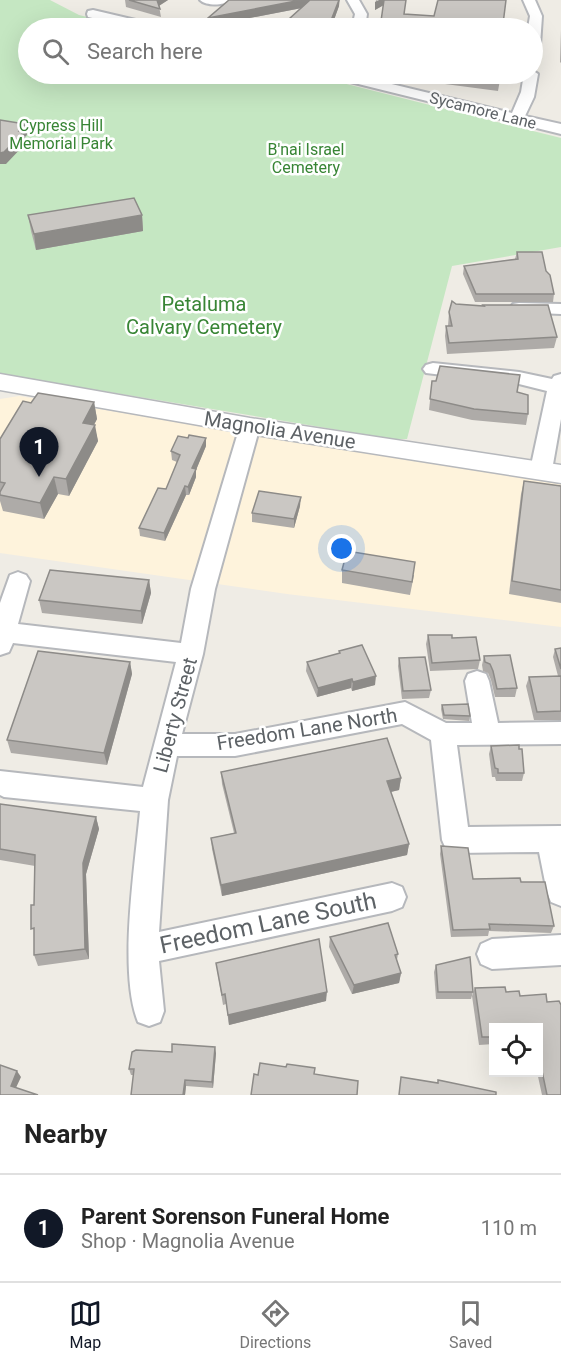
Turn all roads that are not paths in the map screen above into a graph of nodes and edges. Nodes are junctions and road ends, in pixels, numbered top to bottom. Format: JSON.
{"nodes":[{"id":1,"x":206,"y":0,"type":"edge"},
{"id":2,"x":224,"y":0,"type":"edge"},
{"id":3,"x":353,"y":0,"type":"edge"},
{"id":4,"x":529,"y":0,"type":"edge"},
{"id":5,"x":93,"y":14,"type":"dead end"},
{"id":6,"x":110,"y":18,"type":"edge"},
{"id":7,"x":361,"y":18,"type":"edge"},
{"id":8,"x":536,"y":18,"type":"edge"},
{"id":9,"x":376,"y":84,"type":"edge"},
{"id":10,"x":530,"y":84,"type":"edge"},
{"id":11,"x":516,"y":118,"type":"junction"},
{"id":12,"x":561,"y":129,"type":"edge"},
{"id":13,"x":504,"y":308,"type":"edge"},
{"id":14,"x":561,"y":309,"type":"edge"},
{"id":15,"x":433,"y":369,"type":"dead end"},
{"id":16,"x":0,"y":382,"type":"edge"},
{"id":17,"x":560,"y":385,"type":"edge"},
{"id":18,"x":250,"y":426,"type":"junction"},
{"id":19,"x":551,"y":472,"type":"edge"},
{"id":20,"x":18,"y":581,"type":"dead end"},
{"id":21,"x":2,"y":639,"type":"edge"},
{"id":22,"x":192,"y":654,"type":"junction"},
{"id":23,"x":477,"y":681,"type":"dead end"},
{"id":24,"x":561,"y":733,"type":"edge"},
{"id":25,"x":442,"y":734,"type":"junction"},
{"id":26,"x":487,"y":734,"type":"junction"},
{"id":27,"x":166,"y":745,"type":"junction"},
{"id":28,"x":0,"y":783,"type":"edge"},
{"id":29,"x":154,"y":800,"type":"junction"},
{"id":30,"x":556,"y":839,"type":"edge"},
{"id":31,"x":561,"y":892,"type":"edge"},
{"id":32,"x":392,"y":897,"type":"dead end"},
{"id":33,"x":143,"y":950,"type":"junction"},
{"id":34,"x":561,"y":950,"type":"edge"},
{"id":35,"x":492,"y":954,"type":"dead end"},
{"id":36,"x":149,"y":1011,"type":"dead end"}],
"edges":[{"from":1,"to":2,"type":"street"},
{"from":3,"to":7,"type":"street"},
{"from":4,"to":8,"type":"street"},
{"from":5,"to":6,"type":"street"},
{"from":9,"to":11,"type":"street","name":"Sycamore Lane"},
{"from":10,"to":11,"type":"street"},
{"from":11,"to":12,"type":"street","name":"Sycamore Lane"},
{"from":13,"to":14,"type":"street"},
{"from":15,"to":17,"type":"street"},
{"from":16,"to":18,"type":"street","name":"Magnolia Avenue"},
{"from":17,"to":19,"type":"street"},
{"from":18,"to":19,"type":"street","name":"Magnolia Avenue"},
{"from":18,"to":22,"type":"street","name":"Liberty Street"},
{"from":20,"to":21,"type":"street"},
{"from":21,"to":22,"type":"street"},
{"from":22,"to":27,"type":"street","name":"Liberty Street"},
{"from":23,"to":26,"type":"street"},
{"from":24,"to":26,"type":"street"},
{"from":25,"to":26,"type":"street"},
{"from":25,"to":27,"type":"street","name":"Freedom Lane North"},
{"from":25,"to":30,"type":"street"},
{"from":27,"to":29,"type":"street","name":"Liberty Street"},
{"from":28,"to":29,"type":"street"},
{"from":29,"to":33,"type":"street","name":"Liberty Street"},
{"from":30,"to":31,"type":"street"},
{"from":32,"to":33,"type":"street","name":"Freedom Lane South"},
{"from":33,"to":36,"type":"street","name":"Liberty Street"},
{"from":34,"to":35,"type":"street"}]}
